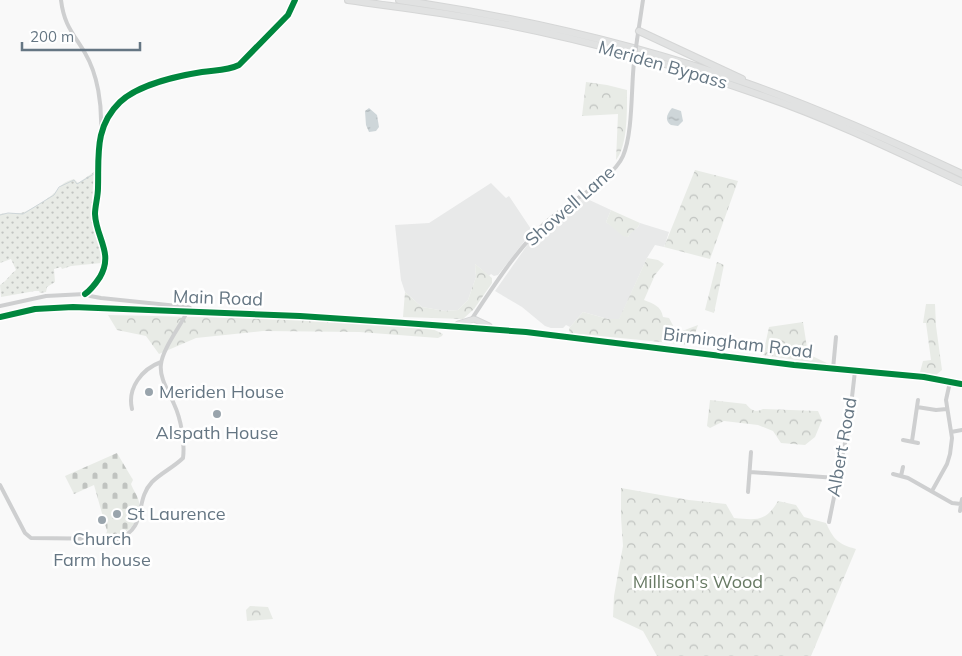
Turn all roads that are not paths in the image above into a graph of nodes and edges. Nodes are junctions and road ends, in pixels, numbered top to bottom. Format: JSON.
{"nodes":[{"id":1,"x":61,"y":0,"type":"edge"},
{"id":2,"x":295,"y":0,"type":"edge"},
{"id":3,"x":348,"y":0,"type":"edge"},
{"id":4,"x":399,"y":0,"type":"edge"},
{"id":5,"x":643,"y":0,"type":"edge"},
{"id":6,"x":639,"y":31,"type":"junction"},
{"id":7,"x":749,"y":84,"type":"junction"},
{"id":8,"x":102,"y":116,"type":"junction"},
{"id":9,"x":107,"y":120,"type":"junction"},
{"id":10,"x":101,"y":132,"type":"junction"},
{"id":11,"x":962,"y":174,"type":"edge"},
{"id":12,"x":962,"y":182,"type":"edge"},
{"id":13,"x":85,"y":294,"type":"junction"},
{"id":14,"x":0,"y":306,"type":"edge"},
{"id":15,"x":189,"y":312,"type":"junction"},
{"id":16,"x":0,"y":317,"type":"edge"},
{"id":17,"x":474,"y":321,"type":"junction"},
{"id":18,"x":435,"y":325,"type":"junction"},
{"id":19,"x":473,"y":328,"type":"junction"},
{"id":20,"x":510,"y":331,"type":"junction"},
{"id":21,"x":836,"y":337,"type":"dead end"},
{"id":22,"x":161,"y":362,"type":"junction"},
{"id":23,"x":833,"y":369,"type":"junction"},
{"id":24,"x":855,"y":371,"type":"junction"},
{"id":25,"x":950,"y":382,"type":"junction"},
{"id":26,"x":962,"y":384,"type":"edge"},
{"id":27,"x":918,"y":400,"type":"dead end"},
{"id":28,"x":917,"y":407,"type":"junction"},
{"id":29,"x":947,"y":408,"type":"junction"},
{"id":30,"x":132,"y":409,"type":"dead end"},
{"id":31,"x":962,"y":430,"type":"edge"},
{"id":32,"x":951,"y":432,"type":"junction"},
{"id":33,"x":903,"y":440,"type":"dead end"},
{"id":34,"x":912,"y":441,"type":"junction"},
{"id":35,"x":918,"y":442,"type":"dead end"},
{"id":36,"x":751,"y":452,"type":"dead end"},
{"id":37,"x":903,"y":467,"type":"dead end"},
{"id":38,"x":750,"y":472,"type":"junction"},
{"id":39,"x":893,"y":474,"type":"dead end"},
{"id":40,"x":901,"y":476,"type":"junction"},
{"id":41,"x":837,"y":478,"type":"junction"},
{"id":42,"x":0,"y":486,"type":"edge"},
{"id":43,"x":932,"y":491,"type":"junction"},
{"id":44,"x":748,"y":492,"type":"dead end"},
{"id":45,"x":962,"y":499,"type":"edge"},
{"id":46,"x":961,"y":504,"type":"junction"},
{"id":47,"x":960,"y":511,"type":"dead end"},
{"id":48,"x":829,"y":522,"type":"dead end"}],
"edges":[{"from":1,"to":8,"type":"street"},
{"from":2,"to":9,"type":"street"},
{"from":3,"to":12,"type":"highway","name":"Meriden Bypass"},
{"from":4,"to":7,"type":"highway","name":"Meriden Bypass"},
{"from":5,"to":6,"type":"street","name":"Showell Lane"},
{"from":6,"to":7,"type":"highway"},
{"from":6,"to":17,"type":"street","name":"Showell Lane","bridge":true},
{"from":7,"to":11,"type":"highway","name":"Meriden Bypass"},
{"from":8,"to":9,"type":"street"},
{"from":8,"to":10,"type":"street"},
{"from":9,"to":10,"type":"street"},
{"from":10,"to":13,"type":"street"},
{"from":13,"to":14,"type":"street"},
{"from":13,"to":15,"type":"street"},
{"from":15,"to":16,"type":"main road","name":"Main Road"},
{"from":15,"to":18,"type":"main road","name":"Main Road"},
{"from":15,"to":22,"type":"street"},
{"from":17,"to":18,"type":"main road","name":"Main Road"},
{"from":17,"to":19,"type":"main road"},
{"from":17,"to":20,"type":"main road","name":"Birmingham Road"},
{"from":18,"to":19,"type":"main road","name":"Main Road"},
{"from":19,"to":20,"type":"main road","name":"Birmingham Road"},
{"from":20,"to":23,"type":"main road","name":"Birmingham Road"},
{"from":21,"to":23,"type":"street"},
{"from":22,"to":30,"type":"street"},
{"from":22,"to":42,"type":"street"},
{"from":23,"to":24,"type":"main road","name":"Birmingham Road"},
{"from":24,"to":25,"type":"main road","name":"Birmingham Road"},
{"from":24,"to":41,"type":"street","name":"Albert Road"},
{"from":25,"to":26,"type":"main road","name":"Birmingham Road"},
{"from":25,"to":29,"type":"street"},
{"from":27,"to":28,"type":"street"},
{"from":28,"to":29,"type":"street"},
{"from":28,"to":34,"type":"street"},
{"from":29,"to":32,"type":"street"},
{"from":31,"to":32,"type":"street"},
{"from":32,"to":43,"type":"street"},
{"from":33,"to":34,"type":"street"},
{"from":34,"to":35,"type":"street"},
{"from":36,"to":38,"type":"street"},
{"from":37,"to":40,"type":"street"},
{"from":38,"to":41,"type":"street"},
{"from":38,"to":44,"type":"street"},
{"from":39,"to":40,"type":"street"},
{"from":40,"to":43,"type":"street"},
{"from":41,"to":48,"type":"street","name":"Albert Road"},
{"from":43,"to":46,"type":"street"},
{"from":45,"to":46,"type":"street"},
{"from":46,"to":47,"type":"street"}]}
